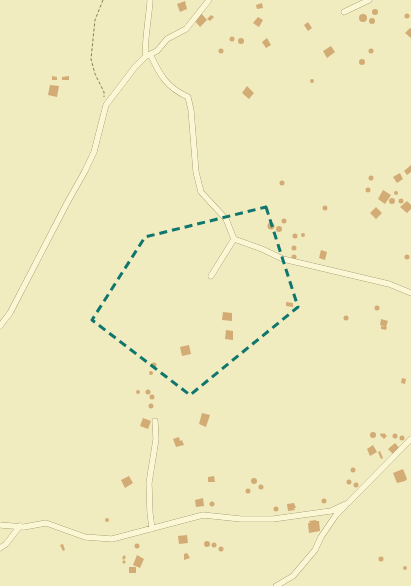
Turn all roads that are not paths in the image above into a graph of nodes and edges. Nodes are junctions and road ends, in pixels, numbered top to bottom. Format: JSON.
{"nodes":[{"id":1,"x":150,"y":0,"type":"edge"},
{"id":2,"x":209,"y":0,"type":"edge"},
{"id":3,"x":369,"y":0,"type":"edge"},
{"id":4,"x":344,"y":12,"type":"dead end"},
{"id":5,"x":148,"y":55,"type":"junction"},
{"id":6,"x":234,"y":239,"type":"junction"},
{"id":7,"x":211,"y":276,"type":"dead end"},
{"id":8,"x":411,"y":293,"type":"edge"},
{"id":9,"x":0,"y":326,"type":"edge"},
{"id":10,"x":155,"y":421,"type":"dead end"},
{"id":11,"x":411,"y":439,"type":"edge"},
{"id":12,"x":348,"y":503,"type":"junction"},
{"id":13,"x":0,"y":525,"type":"edge"},
{"id":14,"x":20,"y":526,"type":"junction"},
{"id":15,"x":152,"y":529,"type":"junction"},
{"id":16,"x":0,"y":548,"type":"edge"},
{"id":17,"x":276,"y":586,"type":"edge"}],
"edges":[{"from":1,"to":5,"type":"street"},
{"from":2,"to":5,"type":"street"},
{"from":3,"to":4,"type":"street"},
{"from":5,"to":6,"type":"street"},
{"from":5,"to":9,"type":"street"},
{"from":6,"to":7,"type":"street"},
{"from":6,"to":8,"type":"street"},
{"from":10,"to":15,"type":"street"},
{"from":11,"to":12,"type":"street"},
{"from":12,"to":15,"type":"street"},
{"from":12,"to":17,"type":"street"},
{"from":13,"to":14,"type":"street"},
{"from":14,"to":15,"type":"street"},
{"from":14,"to":16,"type":"street"}]}
